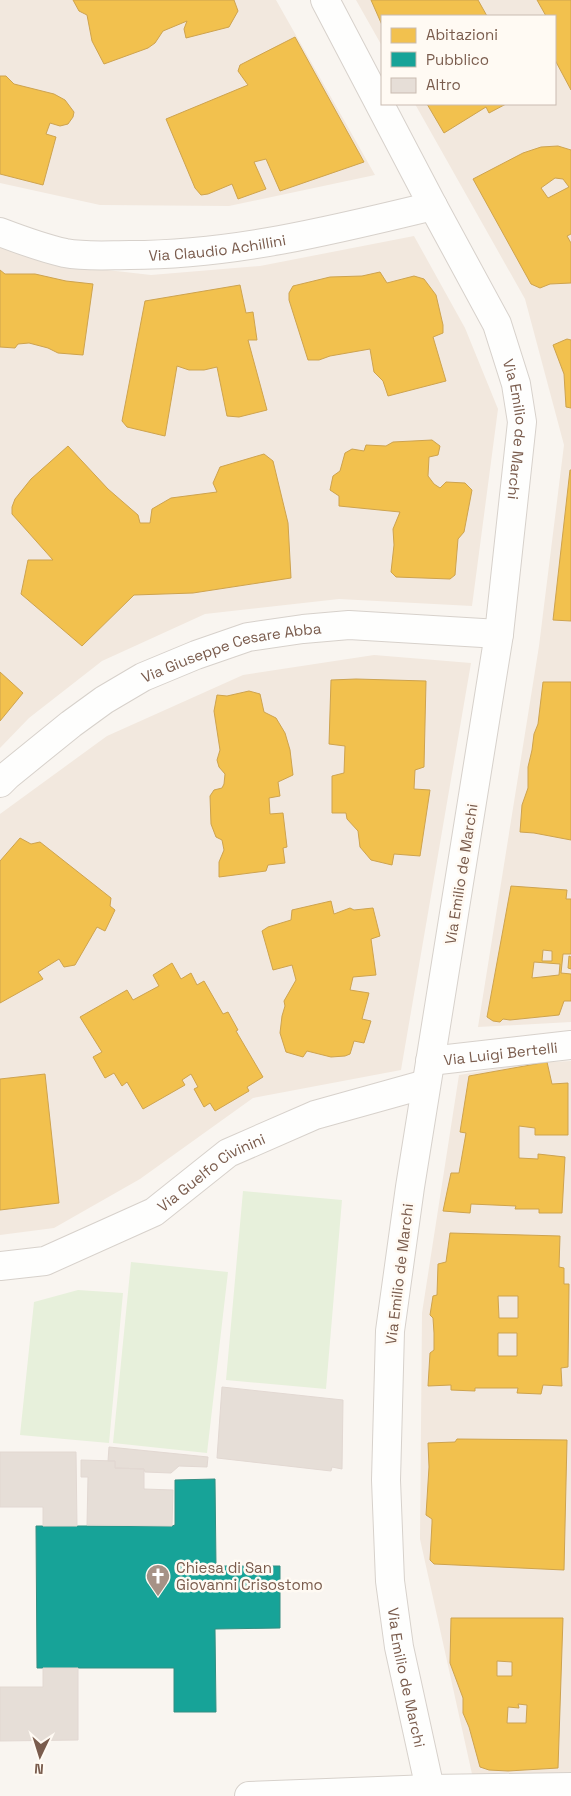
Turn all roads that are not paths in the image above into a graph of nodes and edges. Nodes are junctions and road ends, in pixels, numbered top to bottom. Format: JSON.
{"nodes":[{"id":1,"x":325,"y":0,"type":"edge"},
{"id":2,"x":433,"y":206,"type":"junction"},
{"id":3,"x":0,"y":232,"type":"edge"},
{"id":4,"x":500,"y":634,"type":"junction"},
{"id":5,"x":0,"y":783,"type":"edge"},
{"id":6,"x":571,"y":1045,"type":"edge"},
{"id":7,"x":428,"y":1072,"type":"junction"},
{"id":8,"x":0,"y":1266,"type":"edge"},
{"id":9,"x":571,"y":1788,"type":"edge"},
{"id":10,"x":430,"y":1789,"type":"junction"},
{"id":11,"x":249,"y":1796,"type":"edge"}],
"edges":[{"from":1,"to":2,"type":"street","name":"Via Emilio de Marchi"},
{"from":2,"to":3,"type":"street","name":"Via Claudio Achillini"},
{"from":2,"to":4,"type":"street","name":"Via Emilio de Marchi"},
{"from":4,"to":5,"type":"street","name":"Via Giuseppe Cesare Abba"},
{"from":4,"to":7,"type":"street","name":"Via Emilio de Marchi"},
{"from":6,"to":7,"type":"street","name":"Via Luigi Bertelli"},
{"from":7,"to":8,"type":"street","name":"Via Guelfo Civinini"},
{"from":7,"to":10,"type":"street","name":"Via Emilio de Marchi"},
{"from":9,"to":10,"type":"street"},
{"from":10,"to":11,"type":"street"}]}
